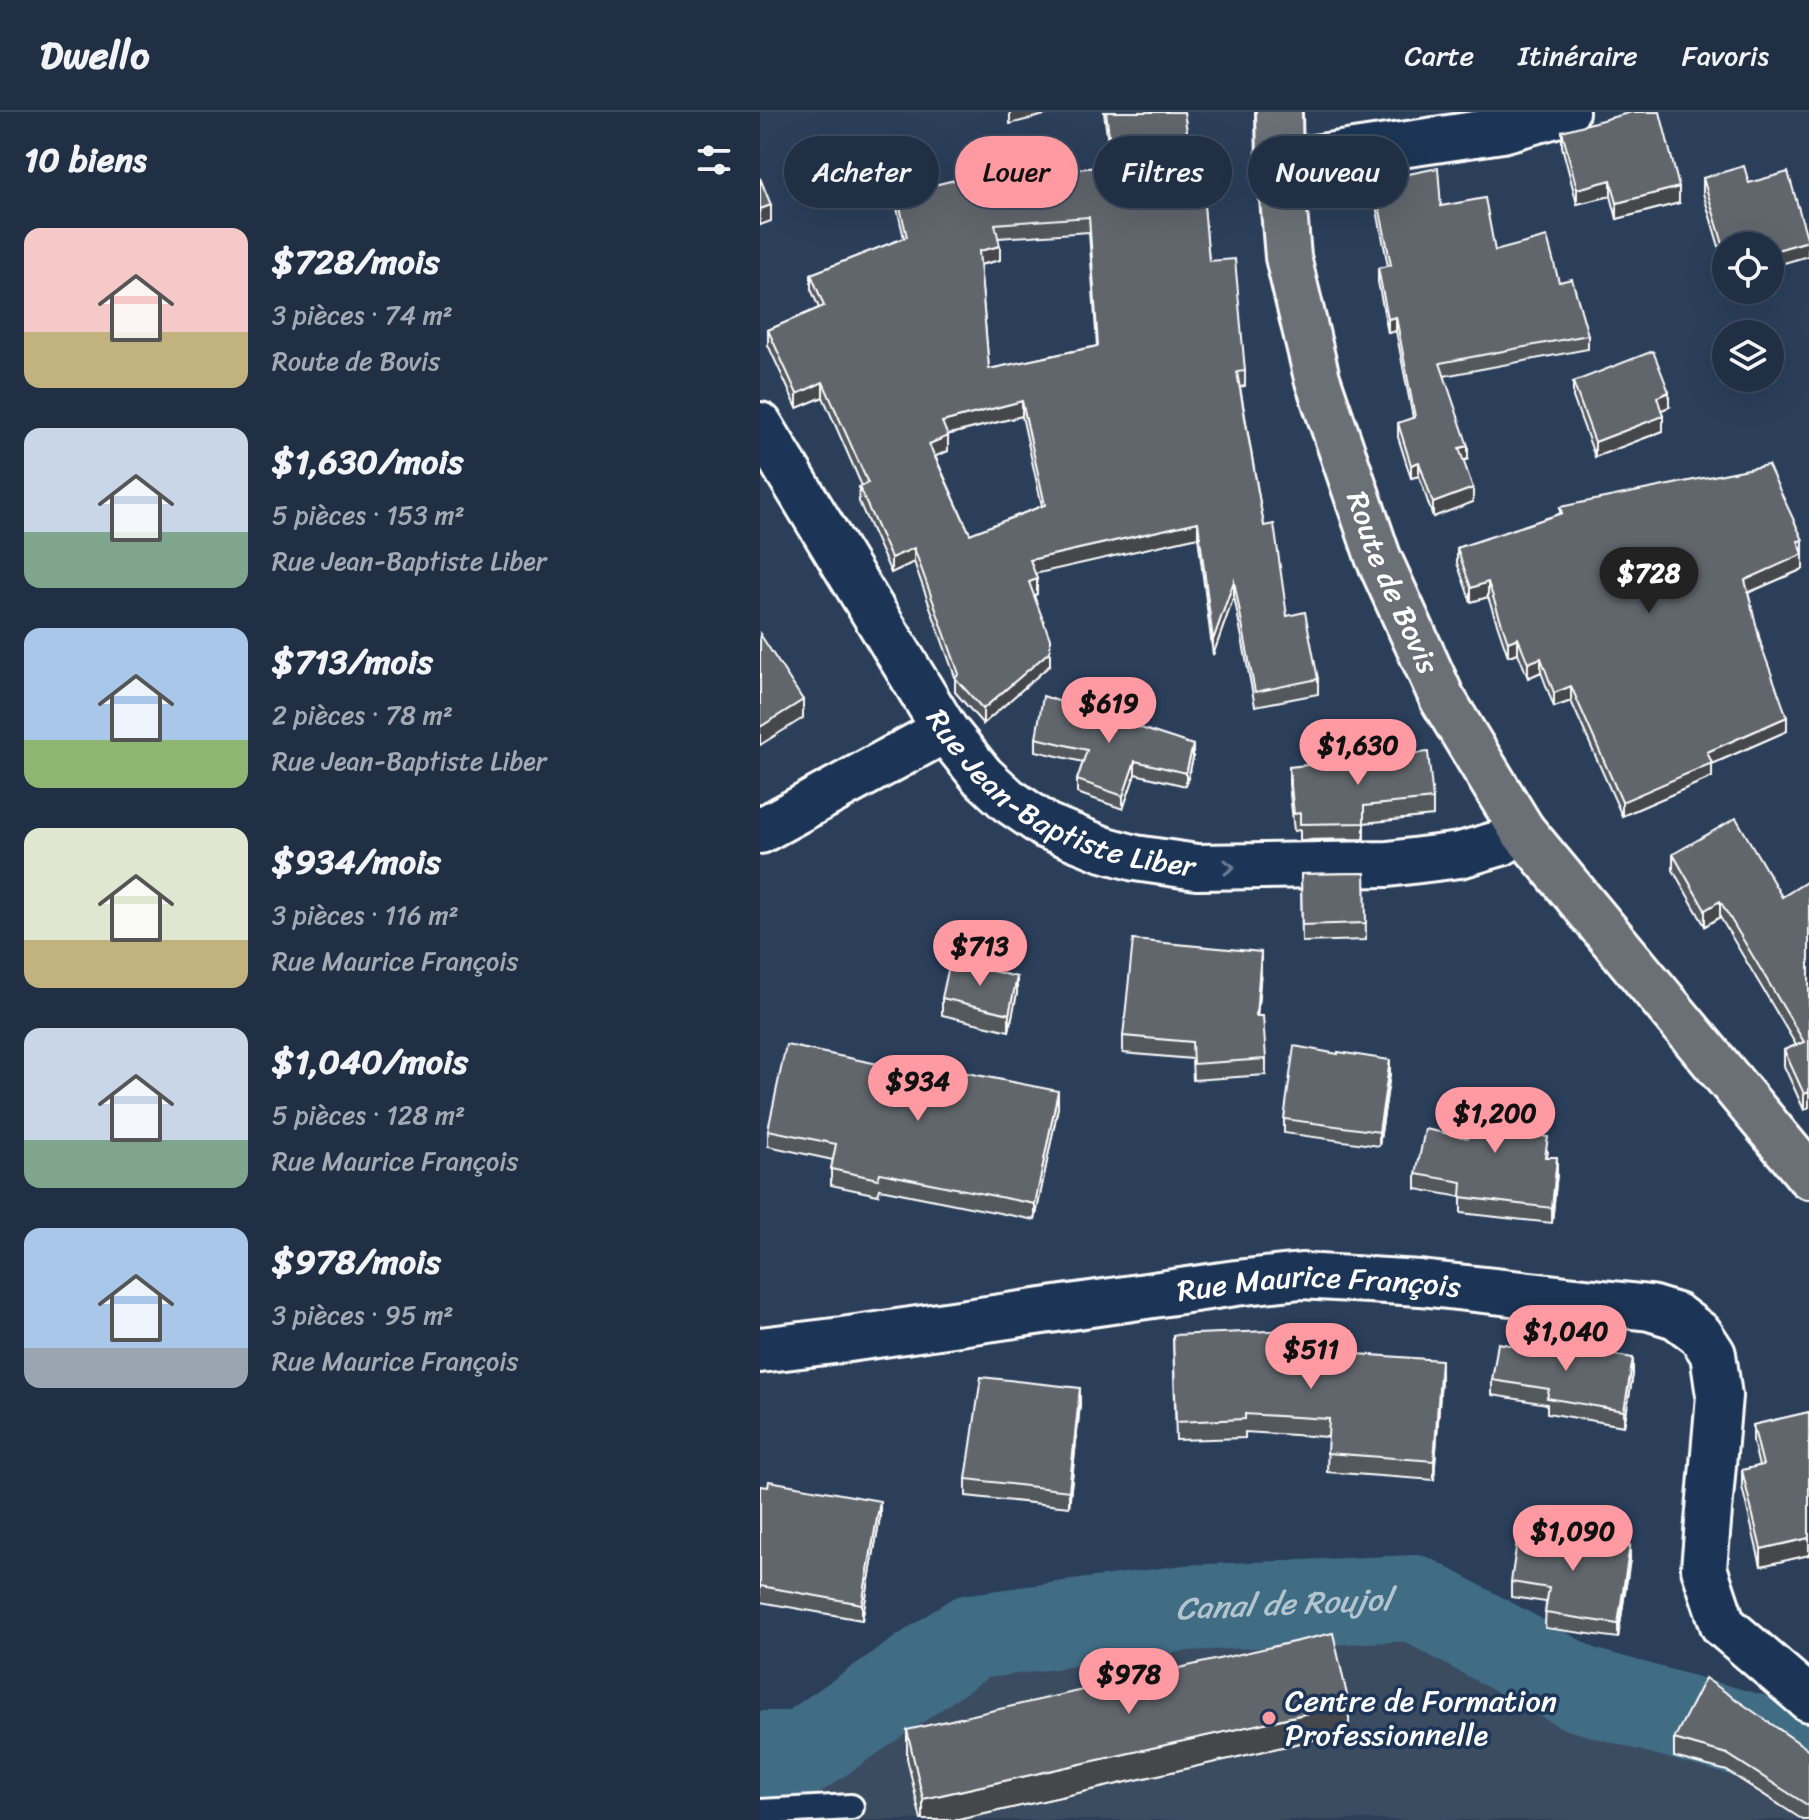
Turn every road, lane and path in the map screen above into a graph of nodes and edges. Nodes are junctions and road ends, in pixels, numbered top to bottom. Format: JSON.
{"nodes":[{"id":1,"x":1279,"y":112,"type":"edge"},
{"id":2,"x":1566,"y":112,"type":"edge"},
{"id":3,"x":1279,"y":136,"type":"edge"},
{"id":4,"x":1408,"y":144,"type":"edge"},
{"id":5,"x":1284,"y":208,"type":"edge"},
{"id":6,"x":760,"y":425,"type":"edge"},
{"id":7,"x":945,"y":730,"type":"junction"},
{"id":8,"x":1522,"y":830,"type":"junction"},
{"id":9,"x":760,"y":831,"type":"edge"},
{"id":10,"x":1809,"y":1176,"type":"edge"},
{"id":11,"x":760,"y":1350,"type":"edge"},
{"id":12,"x":1809,"y":1699,"type":"edge"},
{"id":13,"x":851,"y":1807,"type":"dead end"},
{"id":14,"x":760,"y":1812,"type":"edge"}],
"edges":[{"from":1,"to":3,"type":"main road","name":"Route de Bovis"},
{"from":2,"to":4,"type":"street"},
{"from":5,"to":8,"type":"main road","name":"Route de Bovis"},
{"from":6,"to":7,"type":"street","name":"Rue Jean-Baptiste Liber"},
{"from":7,"to":8,"type":"street","name":"Rue Jean-Baptiste Liber","one_way":true},
{"from":7,"to":9,"type":"street"},
{"from":8,"to":10,"type":"main road","name":"Route de Bovis"},
{"from":11,"to":12,"type":"street","name":"Rue Maurice François"},
{"from":13,"to":14,"type":"lane"}]}
